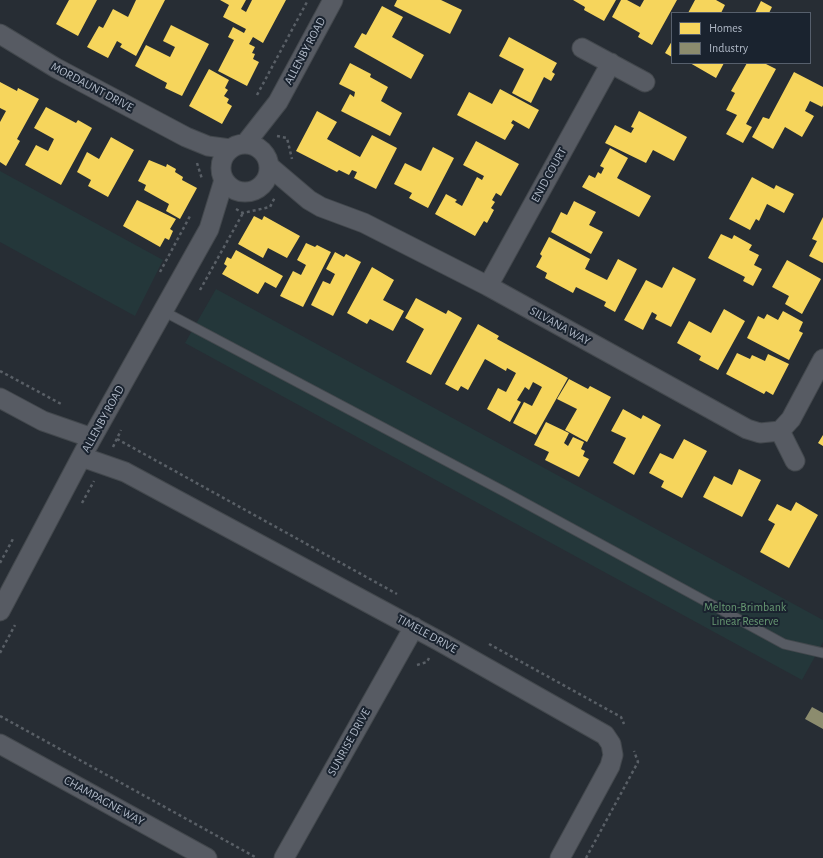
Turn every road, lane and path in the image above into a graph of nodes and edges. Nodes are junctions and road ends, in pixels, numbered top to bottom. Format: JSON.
{"nodes":[{"id":1,"x":308,"y":0,"type":"edge"},
{"id":2,"x":333,"y":0,"type":"edge"},
{"id":3,"x":0,"y":34,"type":"edge"},
{"id":4,"x":582,"y":48,"type":"dead end"},
{"id":5,"x":611,"y":64,"type":"junction"},
{"id":6,"x":645,"y":82,"type":"dead end"},
{"id":7,"x":254,"y":98,"type":"dead end"},
{"id":8,"x":278,"y":102,"type":"junction"},
{"id":9,"x":269,"y":134,"type":"junction"},
{"id":10,"x":186,"y":137,"type":"junction"},
{"id":11,"x":238,"y":146,"type":"junction"},
{"id":12,"x":204,"y":151,"type":"junction"},
{"id":13,"x":267,"y":160,"type":"junction"},
{"id":14,"x":222,"y":173,"type":"junction"},
{"id":15,"x":251,"y":195,"type":"junction"},
{"id":16,"x":488,"y":286,"type":"junction"},
{"id":17,"x":163,"y":311,"type":"junction"},
{"id":18,"x":181,"y":321,"type":"junction"},
{"id":19,"x":823,"y":360,"type":"edge"},
{"id":20,"x":0,"y":371,"type":"edge"},
{"id":21,"x":0,"y":398,"type":"edge"},
{"id":22,"x":68,"y":408,"type":"dead end"},
{"id":23,"x":123,"y":427,"type":"dead end"},
{"id":24,"x":780,"y":431,"type":"junction"},
{"id":25,"x":117,"y":439,"type":"junction"},
{"id":26,"x":87,"y":447,"type":"junction"},
{"id":27,"x":106,"y":460,"type":"junction"},
{"id":28,"x":795,"y":461,"type":"dead end"},
{"id":29,"x":80,"y":506,"type":"dead end"},
{"id":30,"x":401,"y":596,"type":"dead end"},
{"id":31,"x":0,"y":611,"type":"edge"},
{"id":32,"x":19,"y":618,"type":"dead end"},
{"id":33,"x":414,"y":627,"type":"junction"},
{"id":34,"x":439,"y":641,"type":"junction"},
{"id":35,"x":0,"y":653,"type":"edge"},
{"id":36,"x":823,"y":653,"type":"edge"},
{"id":37,"x":414,"y":665,"type":"dead end"},
{"id":38,"x":0,"y":716,"type":"edge"},
{"id":39,"x":0,"y":744,"type":"edge"},
{"id":40,"x":207,"y":858,"type":"edge"},
{"id":41,"x":257,"y":858,"type":"edge"},
{"id":42,"x":284,"y":858,"type":"edge"},
{"id":43,"x":560,"y":858,"type":"edge"}],
"edges":[{"from":1,"to":7,"type":"path"},
{"from":2,"to":8,"type":"street","name":"ALLENBY ROAD"},
{"from":3,"to":10,"type":"street","name":"MORDAUNT DRIVE"},
{"from":4,"to":5,"type":"street"},
{"from":5,"to":6,"type":"street"},
{"from":5,"to":16,"type":"street","name":"ENID COURT"},
{"from":8,"to":9,"type":"street","name":"ALLENBY ROAD"},
{"from":8,"to":11,"type":"street","name":"ALLENBY ROAD"},
{"from":9,"to":13,"type":"street","name":"ALLENBY ROAD"},
{"from":9,"to":15,"type":"path"},
{"from":10,"to":11,"type":"street","name":"MORDAUNT DRIVE"},
{"from":10,"to":12,"type":"street","name":"MORDAUNT DRIVE"},
{"from":11,"to":13,"type":"street"},
{"from":11,"to":14,"type":"street"},
{"from":12,"to":14,"type":"street","name":"MORDAUNT DRIVE"},
{"from":12,"to":15,"type":"path"},
{"from":13,"to":15,"type":"street"},
{"from":14,"to":15,"type":"street"},
{"from":15,"to":15,"type":"path"},
{"from":15,"to":16,"type":"street","name":"SILVANA WAY"},
{"from":15,"to":17,"type":"street","name":"ALLENBY ROAD"},
{"from":15,"to":18,"type":"path"},
{"from":16,"to":24,"type":"street","name":"SILVANA WAY"},
{"from":17,"to":18,"type":"lane"},
{"from":17,"to":26,"type":"street","name":"ALLENBY ROAD"},
{"from":18,"to":36,"type":"lane"},
{"from":19,"to":24,"type":"street"},
{"from":20,"to":22,"type":"path"},
{"from":21,"to":26,"type":"street","name":"TIMELE DRIVE"},
{"from":23,"to":25,"type":"path"},
{"from":24,"to":28,"type":"street"},
{"from":25,"to":27,"type":"path"},
{"from":25,"to":30,"type":"path"},
{"from":26,"to":27,"type":"street","name":"TIMELE DRIVE"},
{"from":26,"to":31,"type":"street","name":"ALLENBY ROAD"},
{"from":27,"to":29,"type":"path"},
{"from":27,"to":33,"type":"street","name":"TIMELE DRIVE"},
{"from":32,"to":35,"type":"path"},
{"from":33,"to":34,"type":"street","name":"TIMELE DRIVE"},
{"from":33,"to":42,"type":"street","name":"SUNRISE DRIVE"},
{"from":34,"to":37,"type":"path"},
{"from":34,"to":43,"type":"street","name":"TIMELE DRIVE"},
{"from":38,"to":41,"type":"path"},
{"from":39,"to":40,"type":"street","name":"CHAMPAGNE WAY"}]}
